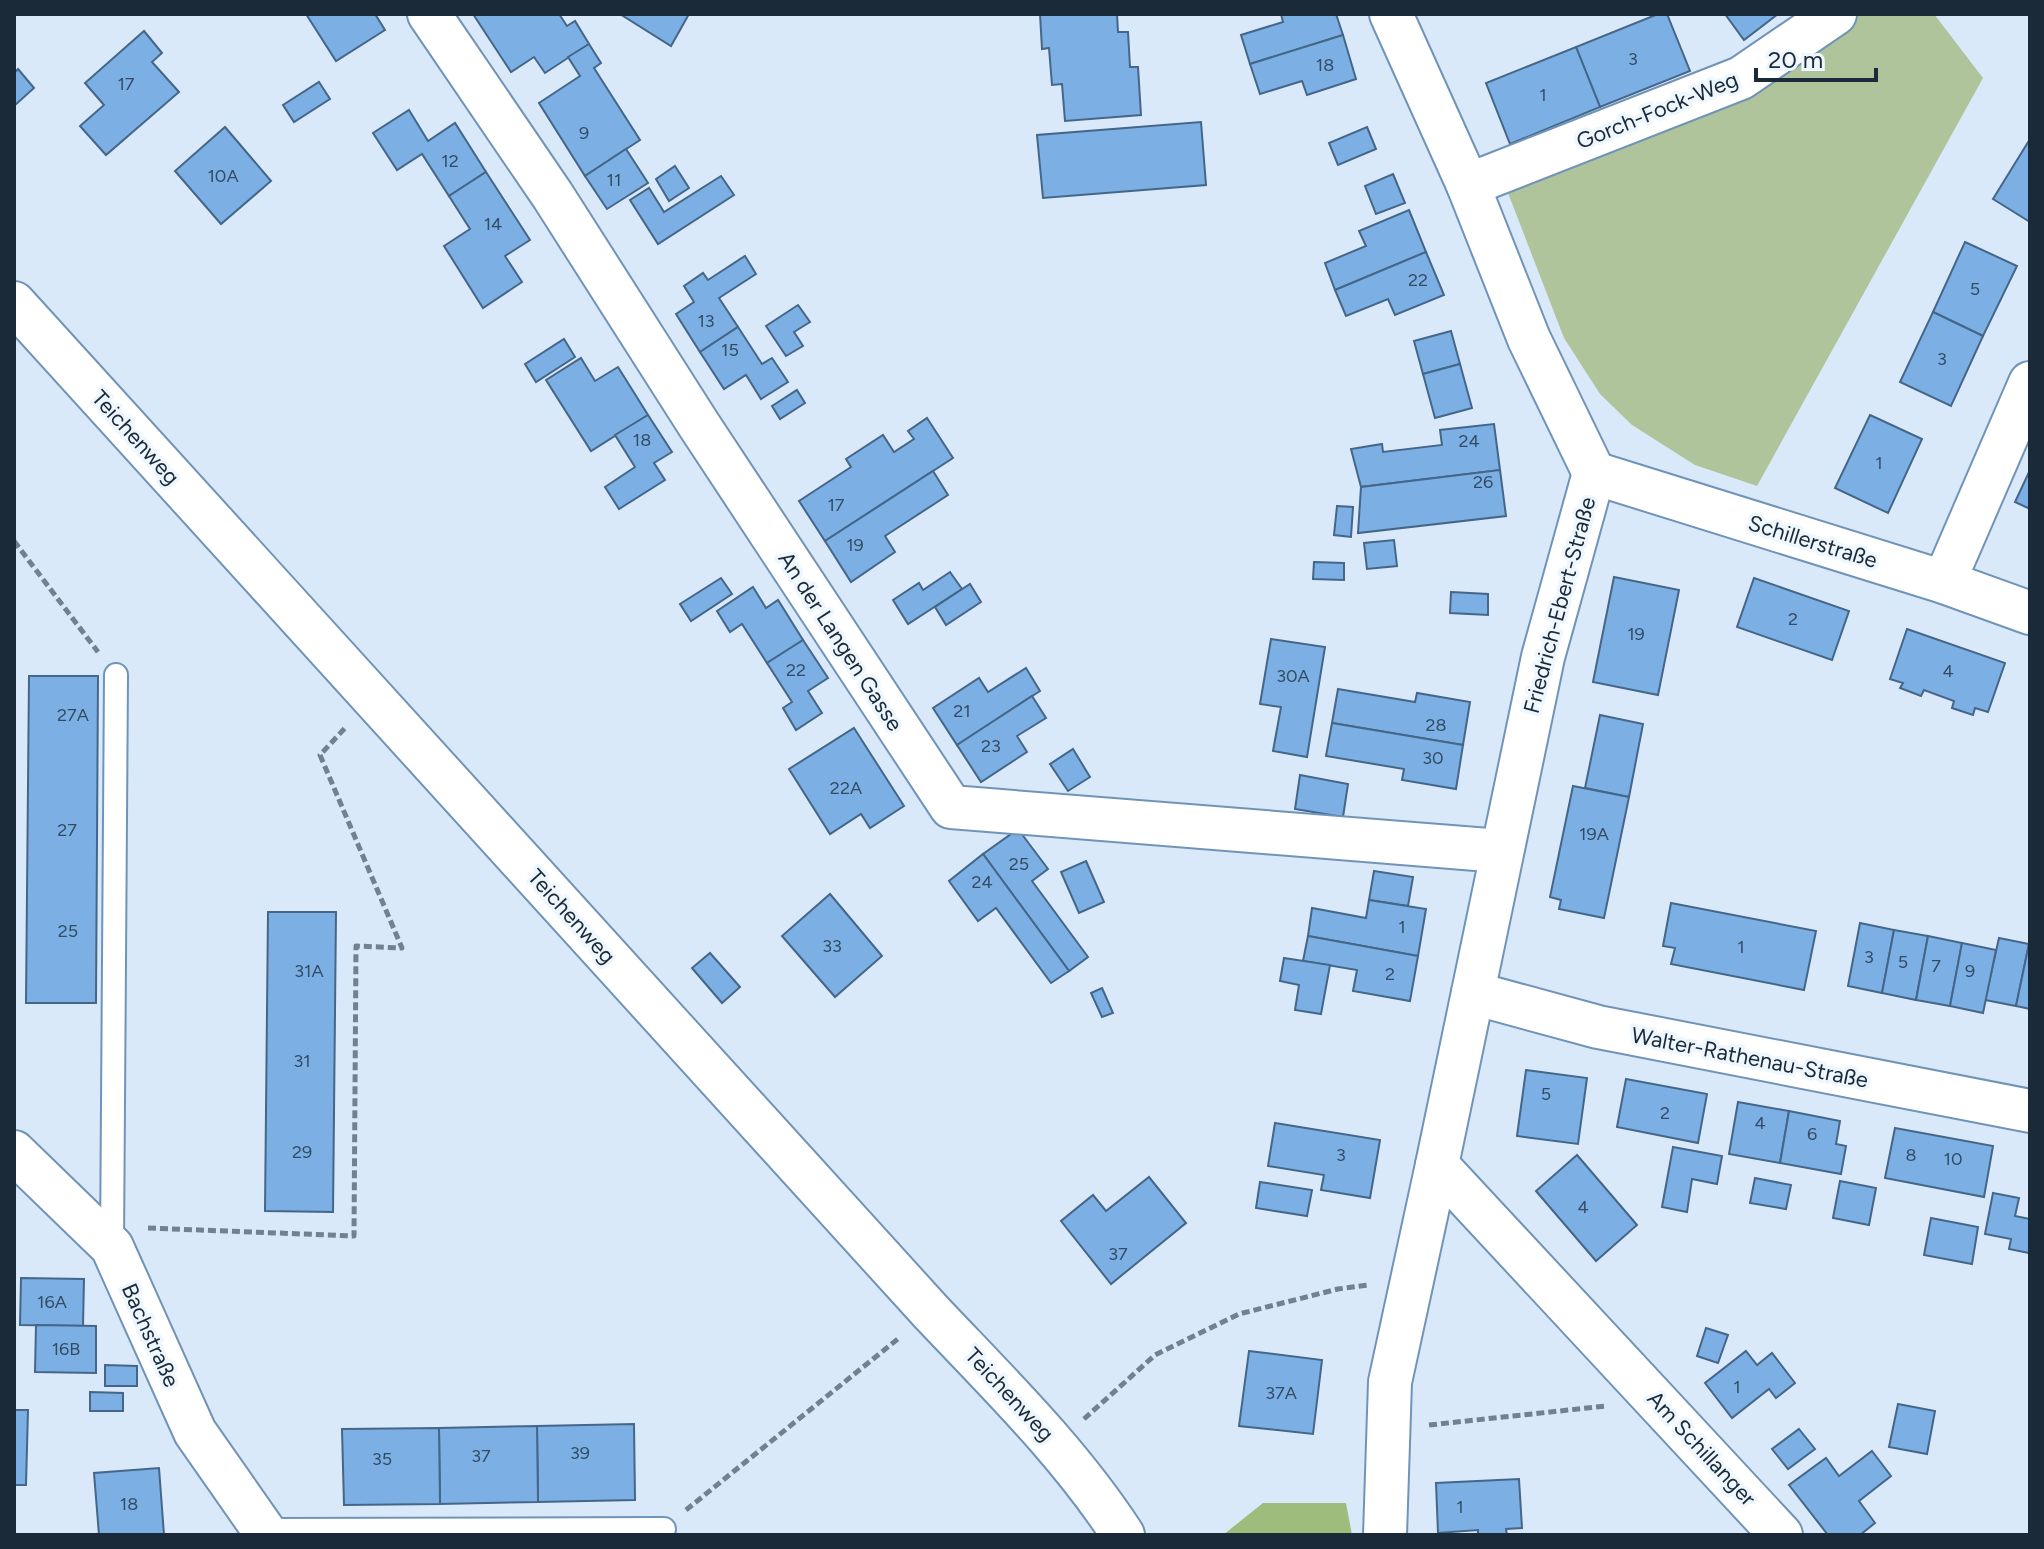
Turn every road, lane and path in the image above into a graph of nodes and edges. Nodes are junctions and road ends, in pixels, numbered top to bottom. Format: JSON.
{"nodes":[{"id":1,"x":429,"y":14,"type":"edge"},
{"id":2,"x":1391,"y":14,"type":"edge"},
{"id":3,"x":1835,"y":14,"type":"edge"},
{"id":4,"x":1468,"y":185,"type":"junction"},
{"id":5,"x":14,"y":303,"type":"edge"},
{"id":6,"x":2030,"y":383,"type":"edge"},
{"id":7,"x":1594,"y":473,"type":"junction"},
{"id":8,"x":14,"y":541,"type":"edge"},
{"id":9,"x":1944,"y":582,"type":"junction"},
{"id":10,"x":2030,"y":613,"type":"edge"},
{"id":11,"x":116,"y":675,"type":"joint"},
{"id":12,"x":374,"y":698,"type":"junction"},
{"id":13,"x":1501,"y":851,"type":"junction"},
{"id":14,"x":1473,"y":993,"type":"junction"},
{"id":15,"x":2030,"y":1111,"type":"edge"},
{"id":16,"x":17,"y":1161,"type":"edge"},
{"id":17,"x":1437,"y":1165,"type":"junction"},
{"id":18,"x":112,"y":1237,"type":"junction"},
{"id":19,"x":1338,"y":1289,"type":"dead end"},
{"id":20,"x":931,"y":1312,"type":"junction"},
{"id":21,"x":1658,"y":1401,"type":"junction"},
{"id":22,"x":1388,"y":1429,"type":"junction"},
{"id":23,"x":1056,"y":1444,"type":"junction"},
{"id":24,"x":664,"y":1529,"type":"joint"},
{"id":25,"x":264,"y":1533,"type":"edge"},
{"id":26,"x":1123,"y":1535,"type":"edge"},
{"id":27,"x":1385,"y":1535,"type":"edge"},
{"id":28,"x":1781,"y":1535,"type":"edge"}],
"edges":[{"from":1,"to":13,"type":"street","name":"An der Langen Gasse"},
{"from":2,"to":4,"type":"street","name":"Friedrich-Ebert-Straße"},
{"from":3,"to":4,"type":"street","name":"Gorch-Fock-Weg"},
{"from":4,"to":7,"type":"street","name":"Friedrich-Ebert-Straße"},
{"from":5,"to":12,"type":"street","name":"Teichenweg"},
{"from":6,"to":9,"type":"street"},
{"from":7,"to":9,"type":"street","name":"Schillerstraße"},
{"from":7,"to":13,"type":"street","name":"Friedrich-Ebert-Straße"},
{"from":8,"to":11,"type":"path"},
{"from":9,"to":10,"type":"street","name":"Schillerstraße"},
{"from":11,"to":18,"type":"lane"},
{"from":12,"to":18,"type":"path"},
{"from":12,"to":20,"type":"street","name":"Teichenweg"},
{"from":13,"to":14,"type":"street","name":"Friedrich-Ebert-Straße"},
{"from":14,"to":15,"type":"street","name":"Walter-Rathenau-Straße"},
{"from":14,"to":17,"type":"street","name":"Friedrich-Ebert-Straße"},
{"from":16,"to":18,"type":"street","name":"Bachstraße"},
{"from":17,"to":21,"type":"street","name":"Am Schillanger"},
{"from":17,"to":22,"type":"street","name":"Friedrich-Ebert-Straße"},
{"from":18,"to":25,"type":"street","name":"Bachstraße"},
{"from":19,"to":23,"type":"path"},
{"from":20,"to":23,"type":"street","name":"Teichenweg"},
{"from":20,"to":24,"type":"path"},
{"from":21,"to":22,"type":"path"},
{"from":21,"to":28,"type":"street","name":"Am Schillanger"},
{"from":22,"to":27,"type":"street","name":"Friedrich-Ebert-Straße"},
{"from":23,"to":26,"type":"street","name":"Teichenweg"},
{"from":24,"to":25,"type":"lane"}]}
